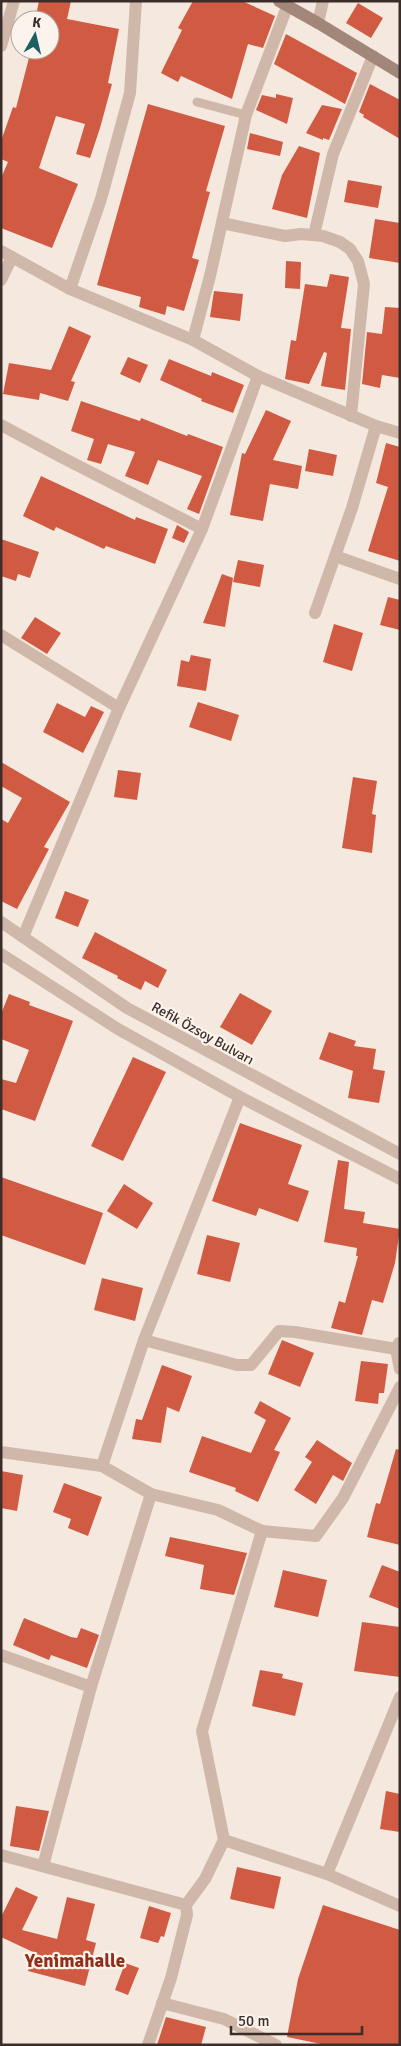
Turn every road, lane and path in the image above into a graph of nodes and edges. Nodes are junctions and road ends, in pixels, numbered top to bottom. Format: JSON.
{"nodes":[{"id":1,"x":14,"y":1,"type":"edge"},
{"id":2,"x":136,"y":1,"type":"edge"},
{"id":3,"x":323,"y":1,"type":"edge"},
{"id":4,"x":283,"y":4,"type":"edge"},
{"id":5,"x":318,"y":23,"type":"junction"},
{"id":6,"x":1,"y":46,"type":"edge"},
{"id":7,"x":373,"y":56,"type":"junction"},
{"id":8,"x":400,"y":73,"type":"edge"},
{"id":9,"x":197,"y":102,"type":"dead end"},
{"id":10,"x":246,"y":115,"type":"junction"},
{"id":11,"x":222,"y":223,"type":"junction"},
{"id":12,"x":314,"y":235,"type":"junction"},
{"id":13,"x":7,"y":254,"type":"edge"},
{"id":14,"x":1,"y":280,"type":"edge"},
{"id":15,"x":70,"y":289,"type":"junction"},
{"id":16,"x":193,"y":340,"type":"junction"},
{"id":17,"x":258,"y":376,"type":"junction"},
{"id":18,"x":351,"y":416,"type":"junction"},
{"id":19,"x":1,"y":425,"type":"edge"},
{"id":20,"x":376,"y":426,"type":"junction"},
{"id":21,"x":400,"y":434,"type":"edge"},
{"id":22,"x":202,"y":528,"type":"junction"},
{"id":23,"x":335,"y":556,"type":"junction"},
{"id":24,"x":400,"y":579,"type":"edge"},
{"id":25,"x":315,"y":613,"type":"dead end"},
{"id":26,"x":1,"y":635,"type":"edge"},
{"id":27,"x":119,"y":708,"type":"junction"},
{"id":28,"x":1,"y":922,"type":"edge"},
{"id":29,"x":24,"y":937,"type":"junction"},
{"id":30,"x":1,"y":954,"type":"edge"},
{"id":31,"x":240,"y":1097,"type":"junction"},
{"id":32,"x":400,"y":1154,"type":"edge"},
{"id":33,"x":400,"y":1179,"type":"edge"},
{"id":34,"x":144,"y":1340,"type":"junction"},
{"id":35,"x":398,"y":1345,"type":"edge"},
{"id":36,"x":400,"y":1369,"type":"edge"},
{"id":37,"x":400,"y":1387,"type":"edge"},
{"id":38,"x":1,"y":1452,"type":"edge"},
{"id":39,"x":102,"y":1466,"type":"junction"},
{"id":40,"x":151,"y":1494,"type":"junction"},
{"id":41,"x":262,"y":1531,"type":"junction"},
{"id":42,"x":1,"y":1655,"type":"edge"},
{"id":43,"x":90,"y":1687,"type":"junction"},
{"id":44,"x":400,"y":1697,"type":"edge"},
{"id":45,"x":224,"y":1840,"type":"junction"},
{"id":46,"x":1,"y":1855,"type":"edge"},
{"id":47,"x":43,"y":1866,"type":"junction"},
{"id":48,"x":327,"y":1874,"type":"junction"},
{"id":49,"x":186,"y":1905,"type":"junction"},
{"id":50,"x":400,"y":1906,"type":"edge"},
{"id":51,"x":162,"y":2003,"type":"junction"},
{"id":52,"x":148,"y":2045,"type":"edge"},
{"id":53,"x":276,"y":2045,"type":"edge"}],
"edges":[{"from":1,"to":6,"type":"street"},
{"from":2,"to":15,"type":"street"},
{"from":3,"to":5,"type":"street"},
{"from":4,"to":5,"type":"main road"},
{"from":4,"to":10,"type":"street"},
{"from":5,"to":7,"type":"main road"},
{"from":7,"to":8,"type":"main road"},
{"from":7,"to":12,"type":"street"},
{"from":9,"to":10,"type":"lane"},
{"from":10,"to":11,"type":"street"},
{"from":11,"to":12,"type":"street"},
{"from":11,"to":16,"type":"street"},
{"from":12,"to":18,"type":"street"},
{"from":13,"to":14,"type":"street"},
{"from":13,"to":15,"type":"street"},
{"from":15,"to":16,"type":"street"},
{"from":16,"to":17,"type":"street"},
{"from":17,"to":18,"type":"street"},
{"from":17,"to":22,"type":"street"},
{"from":18,"to":20,"type":"street"},
{"from":19,"to":22,"type":"street"},
{"from":20,"to":21,"type":"street"},
{"from":20,"to":23,"type":"street"},
{"from":22,"to":27,"type":"street"},
{"from":23,"to":24,"type":"street"},
{"from":23,"to":25,"type":"street"},
{"from":26,"to":27,"type":"street"},
{"from":27,"to":29,"type":"street"},
{"from":28,"to":29,"type":"street","name":"Refik Özsoy Bulvarı"},
{"from":29,"to":32,"type":"street","name":"Refik Özsoy Bulvarı"},
{"from":30,"to":31,"type":"street"},
{"from":31,"to":33,"type":"street"},
{"from":31,"to":34,"type":"street"},
{"from":34,"to":35,"type":"street"},
{"from":34,"to":39,"type":"street"},
{"from":35,"to":36,"type":"street"},
{"from":37,"to":41,"type":"street"},
{"from":38,"to":39,"type":"street"},
{"from":39,"to":40,"type":"street"},
{"from":40,"to":41,"type":"street"},
{"from":40,"to":43,"type":"street"},
{"from":41,"to":45,"type":"street"},
{"from":42,"to":43,"type":"street"},
{"from":43,"to":47,"type":"street"},
{"from":44,"to":48,"type":"street"},
{"from":45,"to":48,"type":"street"},
{"from":45,"to":49,"type":"street"},
{"from":46,"to":47,"type":"street"},
{"from":47,"to":49,"type":"street"},
{"from":48,"to":50,"type":"street"},
{"from":49,"to":51,"type":"street"},
{"from":51,"to":52,"type":"street"},
{"from":51,"to":53,"type":"street"}]}
